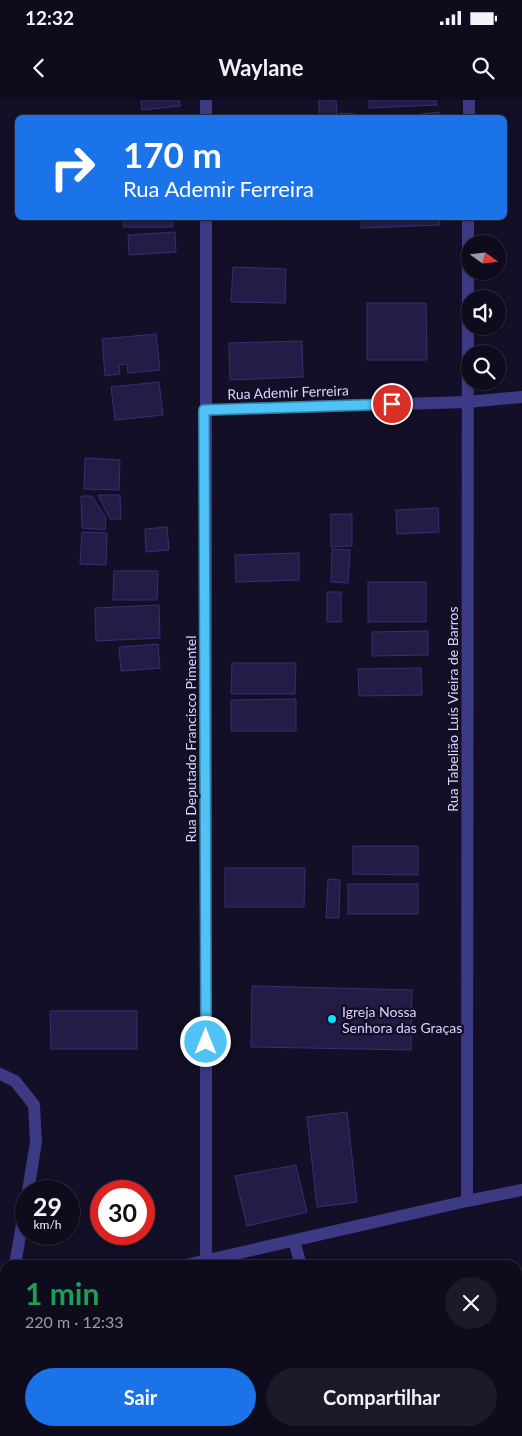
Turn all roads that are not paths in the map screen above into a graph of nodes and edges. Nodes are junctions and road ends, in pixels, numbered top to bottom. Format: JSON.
{"nodes":[{"id":1,"x":206,"y":100,"type":"edge"},
{"id":2,"x":469,"y":100,"type":"edge"},
{"id":3,"x":206,"y":115,"type":"edge"},
{"id":4,"x":469,"y":115,"type":"edge"},
{"id":5,"x":206,"y":220,"type":"edge"},
{"id":6,"x":468,"y":220,"type":"edge"},
{"id":7,"x":522,"y":397,"type":"edge"},
{"id":8,"x":467,"y":402,"type":"junction"},
{"id":9,"x":204,"y":410,"type":"junction"},
{"id":10,"x":0,"y":1074,"type":"edge"},
{"id":11,"x":30,"y":1180,"type":"edge"},
{"id":12,"x":522,"y":1190,"type":"edge"},
{"id":13,"x":467,"y":1201,"type":"junction"},
{"id":14,"x":294,"y":1241,"type":"junction"},
{"id":15,"x":19,"y":1245,"type":"edge"},
{"id":16,"x":17,"y":1260,"type":"edge"},
{"id":17,"x":206,"y":1260,"type":"joint"},
{"id":18,"x":300,"y":1260,"type":"edge"}],
"edges":[{"from":1,"to":3,"type":"street"},
{"from":2,"to":4,"type":"street"},
{"from":5,"to":9,"type":"street","name":"Rua Deputado Francisco Pimentel"},
{"from":6,"to":8,"type":"street","name":"Rua Tabelião Luís Vieira de Barros"},
{"from":7,"to":8,"type":"street","name":"Rua Ademir Ferreira"},
{"from":8,"to":9,"type":"street","name":"Rua Ademir Ferreira"},
{"from":8,"to":13,"type":"street","name":"Rua Tabelião Luís Vieira de Barros"},
{"from":9,"to":17,"type":"street","name":"Rua Deputado Francisco Pimentel"},
{"from":10,"to":11,"type":"street"},
{"from":12,"to":13,"type":"street"},
{"from":13,"to":14,"type":"street"},
{"from":14,"to":17,"type":"street"},
{"from":14,"to":18,"type":"street"},
{"from":15,"to":16,"type":"street"}]}
